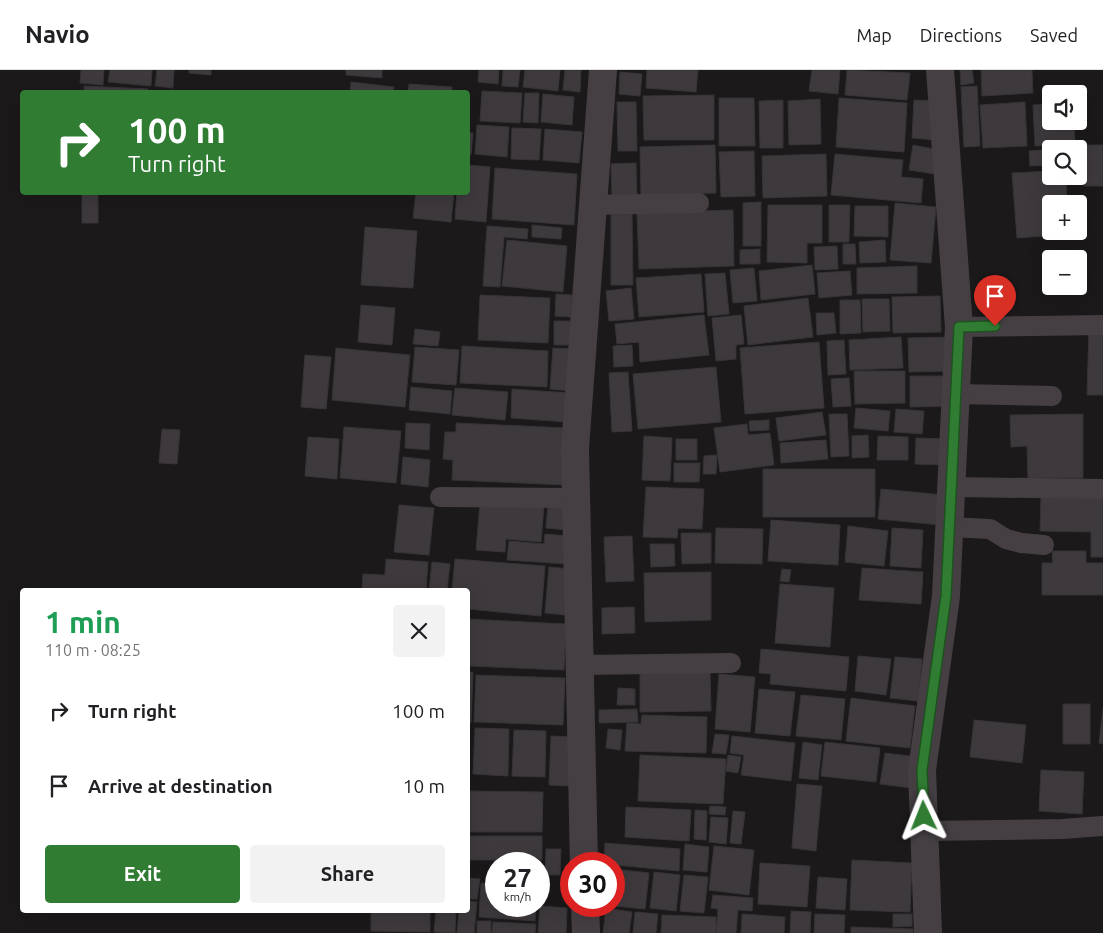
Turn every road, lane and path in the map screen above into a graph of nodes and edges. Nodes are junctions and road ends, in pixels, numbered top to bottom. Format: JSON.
{"nodes":[{"id":1,"x":603,"y":70,"type":"edge"},
{"id":2,"x":940,"y":70,"type":"edge"},
{"id":3,"x":699,"y":203,"type":"dead end"},
{"id":4,"x":592,"y":205,"type":"junction"},
{"id":5,"x":1103,"y":325,"type":"edge"},
{"id":6,"x":959,"y":327,"type":"junction"},
{"id":7,"x":956,"y":394,"type":"junction"},
{"id":8,"x":1052,"y":396,"type":"dead end"},
{"id":9,"x":951,"y":487,"type":"junction"},
{"id":10,"x":1103,"y":489,"type":"edge"},
{"id":11,"x":440,"y":497,"type":"dead end"},
{"id":12,"x":576,"y":498,"type":"junction"},
{"id":13,"x":949,"y":527,"type":"junction"},
{"id":14,"x":1044,"y":545,"type":"dead end"},
{"id":15,"x":731,"y":663,"type":"dead end"},
{"id":16,"x":580,"y":665,"type":"junction"},
{"id":17,"x":1103,"y":826,"type":"edge"},
{"id":18,"x":924,"y":831,"type":"junction"},
{"id":19,"x":584,"y":852,"type":"edge"},
{"id":20,"x":585,"y":917,"type":"edge"},
{"id":21,"x":586,"y":933,"type":"edge"},
{"id":22,"x":928,"y":933,"type":"edge"}],
"edges":[{"from":1,"to":4,"type":"street"},
{"from":2,"to":6,"type":"street"},
{"from":3,"to":4,"type":"lane"},
{"from":4,"to":12,"type":"street"},
{"from":5,"to":6,"type":"lane"},
{"from":6,"to":7,"type":"street"},
{"from":7,"to":8,"type":"lane"},
{"from":7,"to":9,"type":"street"},
{"from":9,"to":10,"type":"lane"},
{"from":9,"to":13,"type":"street"},
{"from":11,"to":12,"type":"lane"},
{"from":12,"to":16,"type":"street"},
{"from":13,"to":14,"type":"lane"},
{"from":13,"to":18,"type":"street"},
{"from":15,"to":16,"type":"lane"},
{"from":16,"to":19,"type":"street"},
{"from":17,"to":18,"type":"lane"},
{"from":18,"to":22,"type":"street"},
{"from":20,"to":21,"type":"street"}]}
